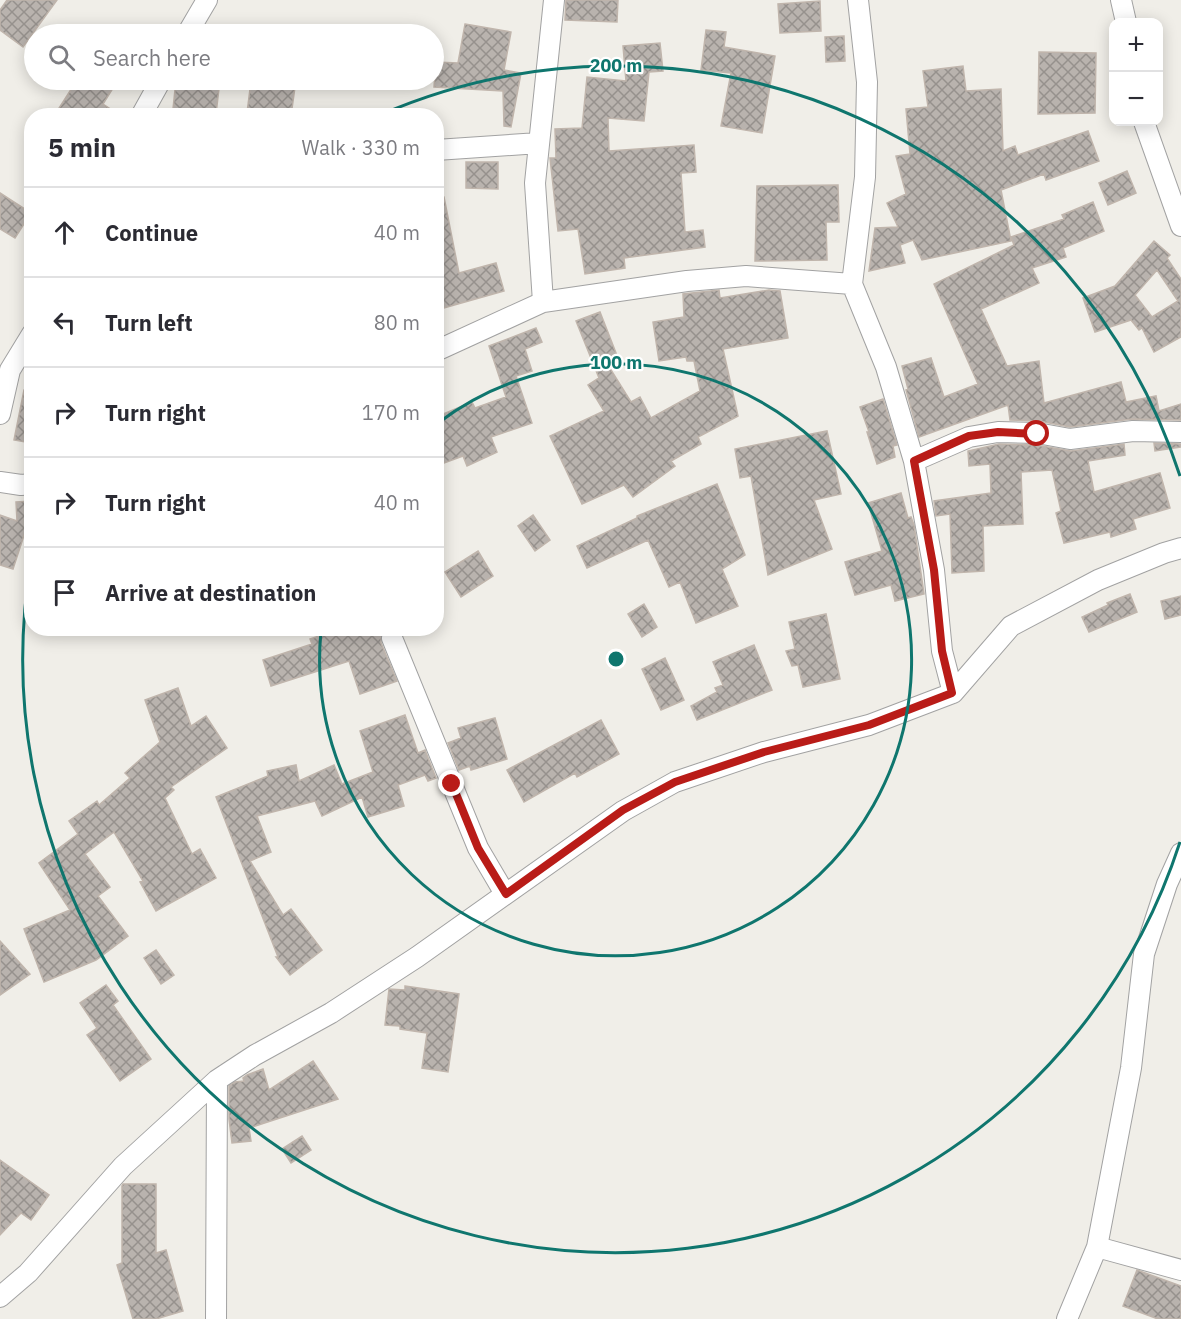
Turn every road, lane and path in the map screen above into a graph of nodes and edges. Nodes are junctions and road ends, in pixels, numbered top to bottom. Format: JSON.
{"nodes":[{"id":1,"x":554,"y":0,"type":"edge"},
{"id":2,"x":858,"y":0,"type":"edge"},
{"id":3,"x":1121,"y":0,"type":"edge"},
{"id":4,"x":201,"y":2,"type":"edge"},
{"id":5,"x":1125,"y":18,"type":"edge"},
{"id":6,"x":191,"y":24,"type":"edge"},
{"id":7,"x":155,"y":90,"type":"edge"},
{"id":8,"x":145,"y":108,"type":"edge"},
{"id":9,"x":1145,"y":126,"type":"edge"},
{"id":10,"x":539,"y":142,"type":"junction"},
{"id":11,"x":444,"y":149,"type":"edge"},
{"id":12,"x":1181,"y":226,"type":"edge"},
{"id":13,"x":852,"y":284,"type":"junction"},
{"id":14,"x":543,"y":302,"type":"junction"},
{"id":15,"x":24,"y":347,"type":"edge"},
{"id":16,"x":444,"y":347,"type":"edge"},
{"id":17,"x":0,"y":414,"type":"edge"},
{"id":18,"x":1181,"y":432,"type":"edge"},
{"id":19,"x":914,"y":461,"type":"junction"},
{"id":20,"x":0,"y":482,"type":"edge"},
{"id":21,"x":24,"y":485,"type":"edge"},
{"id":22,"x":1181,"y":548,"type":"edge"},
{"id":23,"x":392,"y":638,"type":"dead end"},
{"id":24,"x":952,"y":693,"type":"junction"},
{"id":25,"x":1181,"y":853,"type":"edge"},
{"id":26,"x":506,"y":894,"type":"junction"},
{"id":27,"x":217,"y":1080,"type":"junction"},
{"id":28,"x":1097,"y":1247,"type":"junction"},
{"id":29,"x":1181,"y":1270,"type":"edge"},
{"id":30,"x":0,"y":1297,"type":"edge"},
{"id":31,"x":216,"y":1319,"type":"edge"},
{"id":32,"x":1067,"y":1319,"type":"edge"}],
"edges":[{"from":1,"to":10,"type":"street"},
{"from":2,"to":13,"type":"street"},
{"from":3,"to":5,"type":"street"},
{"from":4,"to":6,"type":"street"},
{"from":7,"to":8,"type":"street"},
{"from":9,"to":12,"type":"street"},
{"from":10,"to":11,"type":"street"},
{"from":10,"to":14,"type":"street"},
{"from":13,"to":14,"type":"street"},
{"from":13,"to":19,"type":"street"},
{"from":14,"to":16,"type":"street"},
{"from":15,"to":17,"type":"street"},
{"from":18,"to":19,"type":"street"},
{"from":19,"to":24,"type":"street"},
{"from":20,"to":21,"type":"street"},
{"from":22,"to":24,"type":"street"},
{"from":23,"to":26,"type":"street"},
{"from":24,"to":26,"type":"street"},
{"from":25,"to":28,"type":"street"},
{"from":26,"to":27,"type":"street"},
{"from":27,"to":30,"type":"street"},
{"from":27,"to":31,"type":"street"},
{"from":28,"to":29,"type":"street"},
{"from":28,"to":32,"type":"street"}]}
